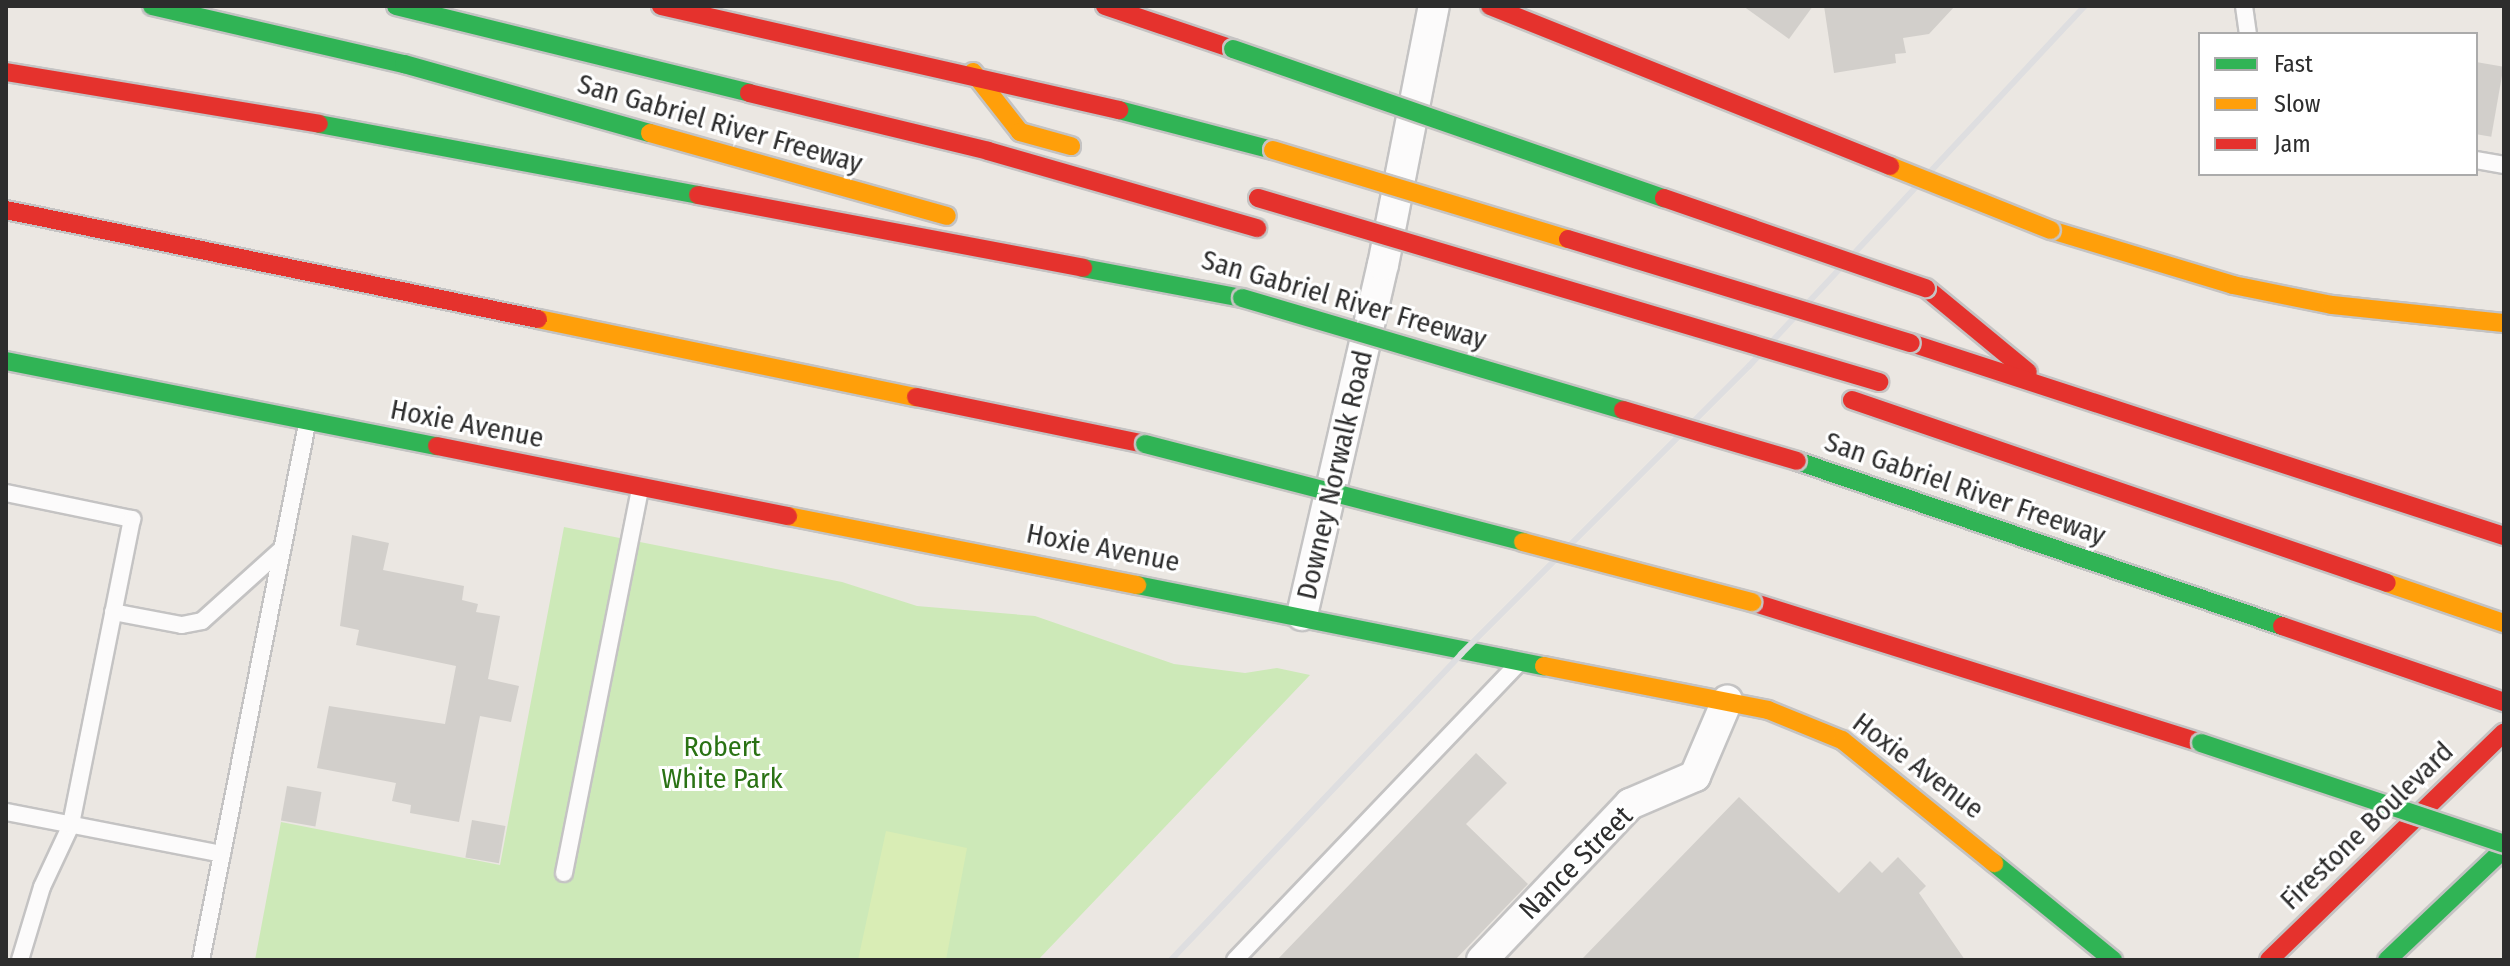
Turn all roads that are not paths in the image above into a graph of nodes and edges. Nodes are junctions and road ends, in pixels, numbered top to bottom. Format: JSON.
{"nodes":[{"id":1,"x":152,"y":6,"type":"edge"},
{"id":2,"x":396,"y":6,"type":"edge"},
{"id":3,"x":661,"y":6,"type":"edge"},
{"id":4,"x":1105,"y":6,"type":"edge"},
{"id":5,"x":1434,"y":6,"type":"edge"},
{"id":6,"x":1490,"y":6,"type":"edge"},
{"id":7,"x":2244,"y":6,"type":"edge"},
{"id":8,"x":2248,"y":32,"type":"edge"},
{"id":9,"x":6,"y":72,"type":"edge"},
{"id":10,"x":973,"y":72,"type":"junction"},
{"id":11,"x":1095,"y":153,"type":"dead end"},
{"id":12,"x":2478,"y":160,"type":"edge"},
{"id":13,"x":2504,"y":165,"type":"edge"},
{"id":14,"x":1251,"y":196,"type":"dead end"},
{"id":15,"x":6,"y":210,"type":"edge"},
{"id":16,"x":968,"y":222,"type":"dead end"},
{"id":17,"x":998,"y":230,"type":"dead end"},
{"id":18,"x":1264,"y":230,"type":"dead end"},
{"id":19,"x":84,"y":248,"type":"dead end"},
{"id":20,"x":1364,"y":259,"type":"dead end"},
{"id":21,"x":1409,"y":272,"type":"dead end"},
{"id":22,"x":1242,"y":298,"type":"junction"},
{"id":23,"x":537,"y":317,"type":"junction"},
{"id":24,"x":2504,"y":323,"type":"edge"},
{"id":25,"x":6,"y":361,"type":"edge"},
{"id":26,"x":1886,"y":384,"type":"dead end"},
{"id":27,"x":2049,"y":389,"type":"junction"},
{"id":28,"x":1845,"y":398,"type":"dead end"},
{"id":29,"x":307,"y":422,"type":"junction"},
{"id":30,"x":640,"y":487,"type":"junction"},
{"id":31,"x":6,"y":493,"type":"edge"},
{"id":32,"x":2504,"y":536,"type":"edge"},
{"id":33,"x":283,"y":547,"type":"junction"},
{"id":34,"x":113,"y":612,"type":"junction"},
{"id":35,"x":1302,"y":615,"type":"junction"},
{"id":36,"x":2504,"y":623,"type":"edge"},
{"id":37,"x":1518,"y":664,"type":"junction"},
{"id":38,"x":1727,"y":701,"type":"junction"},
{"id":39,"x":2504,"y":702,"type":"edge"},
{"id":40,"x":2504,"y":732,"type":"edge"},
{"id":41,"x":6,"y":812,"type":"edge"},
{"id":42,"x":71,"y":825,"type":"junction"},
{"id":43,"x":2504,"y":847,"type":"edge"},
{"id":44,"x":222,"y":854,"type":"junction"},
{"id":45,"x":564,"y":873,"type":"dead end"},
{"id":46,"x":20,"y":960,"type":"edge"},
{"id":47,"x":201,"y":960,"type":"edge"},
{"id":48,"x":1235,"y":960,"type":"edge"},
{"id":49,"x":1482,"y":960,"type":"edge"},
{"id":50,"x":2113,"y":960,"type":"edge"},
{"id":51,"x":2269,"y":960,"type":"edge"},
{"id":52,"x":2387,"y":960,"type":"edge"}],
"edges":[{"from":1,"to":16,"type":"main road","name":"San Gabriel River Freeway"},
{"from":2,"to":18,"type":"main road"},
{"from":3,"to":10,"type":"main road"},
{"from":4,"to":27,"type":"main road","bridge":true},
{"from":5,"to":35,"type":"street","name":"Downey Norwalk Road"},
{"from":6,"to":24,"type":"main road","bridge":true},
{"from":7,"to":8,"type":"lane"},
{"from":9,"to":22,"type":"main road"},
{"from":10,"to":11,"type":"main road"},
{"from":10,"to":27,"type":"main road","bridge":true},
{"from":12,"to":13,"type":"lane"},
{"from":14,"to":26,"type":"main road","bridge":true},
{"from":15,"to":23,"type":"main road"},
{"from":17,"to":22,"type":"main road","name":"San Gabriel River Freeway"},
{"from":19,"to":23,"type":"main road"},
{"from":20,"to":21,"type":"main road"},
{"from":22,"to":39,"type":"main road","name":"San Gabriel River Freeway","bridge":true},
{"from":23,"to":43,"type":"main road","bridge":true},
{"from":25,"to":29,"type":"main road","name":"Hoxie Avenue"},
{"from":27,"to":32,"type":"main road"},
{"from":28,"to":36,"type":"main road"},
{"from":29,"to":30,"type":"main road","name":"Hoxie Avenue"},
{"from":29,"to":33,"type":"lane"},
{"from":30,"to":35,"type":"main road","name":"Hoxie Avenue"},
{"from":30,"to":45,"type":"lane"},
{"from":31,"to":34,"type":"lane"},
{"from":33,"to":34,"type":"lane"},
{"from":33,"to":44,"type":"lane"},
{"from":34,"to":42,"type":"lane"},
{"from":35,"to":37,"type":"main road","name":"Hoxie Avenue"},
{"from":37,"to":38,"type":"main road","name":"Hoxie Avenue"},
{"from":37,"to":48,"type":"lane"},
{"from":38,"to":49,"type":"street","name":"Nance Street"},
{"from":38,"to":50,"type":"main road","name":"Hoxie Avenue"},
{"from":40,"to":51,"type":"main road","name":"Firestone Boulevard"},
{"from":41,"to":42,"type":"lane"},
{"from":42,"to":44,"type":"lane"},
{"from":42,"to":46,"type":"lane"},
{"from":43,"to":52,"type":"main road"},
{"from":44,"to":47,"type":"lane"}]}
